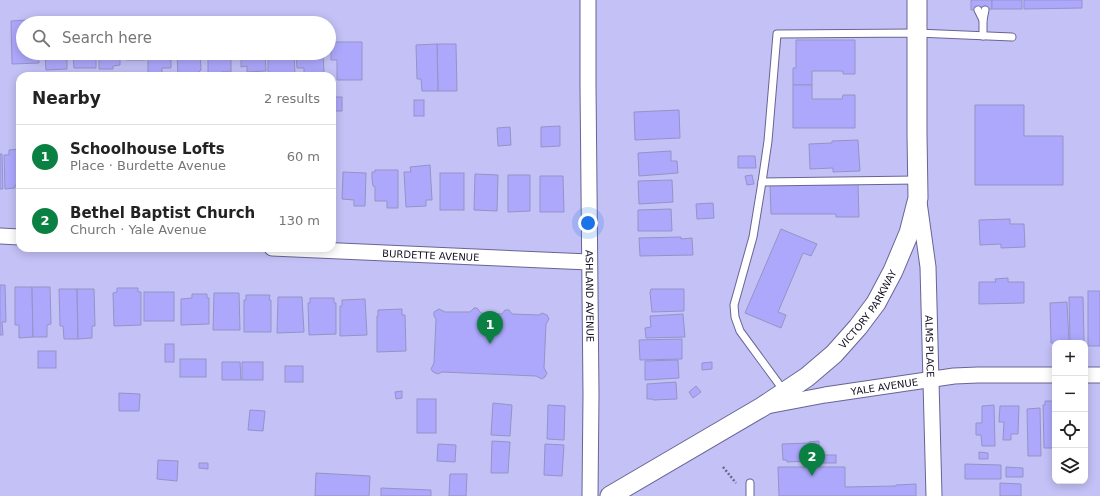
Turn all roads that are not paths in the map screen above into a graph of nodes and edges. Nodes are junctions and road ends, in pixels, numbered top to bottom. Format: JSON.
{"nodes":[{"id":1,"x":588,"y":0,"type":"edge"},
{"id":2,"x":917,"y":0,"type":"edge"},
{"id":3,"x":982,"y":10,"type":"dead end"},
{"id":4,"x":917,"y":33,"type":"junction"},
{"id":5,"x":983,"y":36,"type":"junction"},
{"id":6,"x":1012,"y":37,"type":"dead end"},
{"id":7,"x":762,"y":182,"type":"junction"},
{"id":8,"x":918,"y":189,"type":"junction"},
{"id":9,"x":0,"y":236,"type":"edge"},
{"id":10,"x":16,"y":237,"type":"edge"},
{"id":11,"x":336,"y":251,"type":"edge"},
{"id":12,"x":589,"y":262,"type":"junction"},
{"id":13,"x":1052,"y":375,"type":"edge"},
{"id":14,"x":1088,"y":375,"type":"edge"},
{"id":15,"x":1100,"y":375,"type":"edge"},
{"id":16,"x":931,"y":380,"type":"junction"},
{"id":17,"x":785,"y":393,"type":"junction"},
{"id":18,"x":762,"y":407,"type":"junction"},
{"id":19,"x":750,"y":483,"type":"dead end"},
{"id":20,"x":590,"y":496,"type":"edge"},
{"id":21,"x":610,"y":496,"type":"edge"},
{"id":22,"x":750,"y":496,"type":"edge"},
{"id":23,"x":934,"y":496,"type":"edge"}],
"edges":[{"from":1,"to":12,"type":"street","name":"ASHLAND AVENUE"},
{"from":2,"to":4,"type":"street","name":"VICTORY PARKWAY"},
{"from":3,"to":5,"type":"lane"},
{"from":4,"to":5,"type":"lane"},
{"from":4,"to":7,"type":"lane"},
{"from":4,"to":8,"type":"street","name":"VICTORY PARKWAY"},
{"from":5,"to":6,"type":"lane"},
{"from":7,"to":8,"type":"lane"},
{"from":7,"to":17,"type":"lane"},
{"from":8,"to":16,"type":"street","name":"ALMS PLACE"},
{"from":8,"to":17,"type":"street","name":"VICTORY PARKWAY"},
{"from":9,"to":10,"type":"street"},
{"from":11,"to":12,"type":"street","name":"BURDETTE AVENUE"},
{"from":12,"to":20,"type":"street","name":"ASHLAND AVENUE"},
{"from":13,"to":16,"type":"street","name":"YALE AVENUE"},
{"from":14,"to":15,"type":"street"},
{"from":16,"to":18,"type":"street","name":"YALE AVENUE"},
{"from":16,"to":23,"type":"street","name":"ALMS PLACE"},
{"from":17,"to":18,"type":"street","name":"VICTORY PARKWAY"},
{"from":18,"to":21,"type":"street","name":"VICTORY PARKWAY"},
{"from":19,"to":22,"type":"lane"}]}
